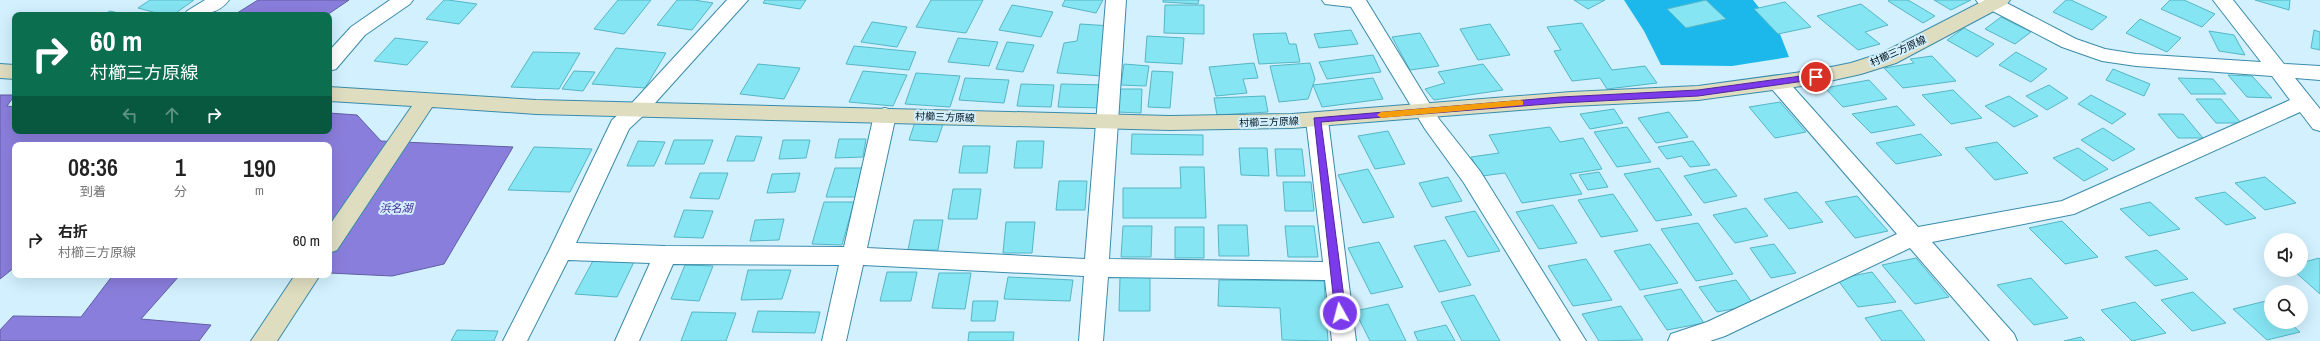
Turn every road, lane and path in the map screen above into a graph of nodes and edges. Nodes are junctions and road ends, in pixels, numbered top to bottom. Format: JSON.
{"nodes":[{"id":1,"x":219,"y":0,"type":"edge"},
{"id":2,"x":403,"y":0,"type":"edge"},
{"id":3,"x":738,"y":0,"type":"edge"},
{"id":4,"x":1116,"y":0,"type":"edge"},
{"id":5,"x":1332,"y":0,"type":"edge"},
{"id":6,"x":2223,"y":0,"type":"edge"},
{"id":7,"x":1356,"y":1,"type":"edge"},
{"id":8,"x":1993,"y":1,"type":"edge"},
{"id":9,"x":199,"y":12,"type":"edge"},
{"id":10,"x":332,"y":61,"type":"edge"},
{"id":11,"x":2279,"y":69,"type":"junction"},
{"id":12,"x":0,"y":71,"type":"edge"},
{"id":13,"x":12,"y":72,"type":"edge"},
{"id":14,"x":2320,"y":73,"type":"edge"},
{"id":15,"x":1778,"y":83,"type":"junction"},
{"id":16,"x":332,"y":94,"type":"edge"},
{"id":17,"x":426,"y":101,"type":"junction"},
{"id":18,"x":2304,"y":102,"type":"junction"},
{"id":19,"x":639,"y":108,"type":"junction"},
{"id":20,"x":1426,"y":111,"type":"junction"},
{"id":21,"x":885,"y":115,"type":"junction"},
{"id":22,"x":1317,"y":120,"type":"junction"},
{"id":23,"x":1108,"y":121,"type":"junction"},
{"id":24,"x":2320,"y":124,"type":"edge"},
{"id":25,"x":1912,"y":237,"type":"junction"},
{"id":26,"x":332,"y":240,"type":"edge"},
{"id":27,"x":561,"y":251,"type":"junction"},
{"id":28,"x":665,"y":255,"type":"junction"},
{"id":29,"x":852,"y":256,"type":"junction"},
{"id":30,"x":1095,"y":268,"type":"junction"},
{"id":31,"x":1336,"y":271,"type":"junction"},
{"id":32,"x":306,"y":278,"type":"edge"},
{"id":33,"x":263,"y":341,"type":"edge"},
{"id":34,"x":515,"y":341,"type":"edge"},
{"id":35,"x":627,"y":341,"type":"edge"},
{"id":36,"x":834,"y":341,"type":"edge"},
{"id":37,"x":1091,"y":341,"type":"edge"},
{"id":38,"x":1344,"y":341,"type":"edge"},
{"id":39,"x":1574,"y":341,"type":"edge"},
{"id":40,"x":1680,"y":341,"type":"edge"},
{"id":41,"x":2005,"y":341,"type":"edge"}],
"edges":[{"from":1,"to":9,"type":"street"},
{"from":2,"to":10,"type":"street"},
{"from":3,"to":19,"type":"street"},
{"from":4,"to":23,"type":"street"},
{"from":5,"to":7,"type":"street"},
{"from":6,"to":11,"type":"street"},
{"from":7,"to":20,"type":"street"},
{"from":8,"to":11,"type":"street"},
{"from":8,"to":15,"type":"main road","name":"村櫛三方原線"},
{"from":11,"to":14,"type":"street"},
{"from":11,"to":18,"type":"street"},
{"from":12,"to":13,"type":"main road"},
{"from":15,"to":20,"type":"main road","name":"村櫛三方原線"},
{"from":15,"to":25,"type":"street"},
{"from":16,"to":17,"type":"main road","name":"村櫛三方原線"},
{"from":17,"to":19,"type":"main road","name":"村櫛三方原線"},
{"from":17,"to":26,"type":"main road"},
{"from":18,"to":24,"type":"street"},
{"from":18,"to":25,"type":"street"},
{"from":19,"to":21,"type":"main road","name":"村櫛三方原線"},
{"from":19,"to":27,"type":"street"},
{"from":20,"to":22,"type":"main road","name":"村櫛三方原線"},
{"from":20,"to":39,"type":"street"},
{"from":21,"to":23,"type":"main road","name":"村櫛三方原線"},
{"from":21,"to":29,"type":"street"},
{"from":22,"to":23,"type":"main road","name":"村櫛三方原線"},
{"from":22,"to":31,"type":"street"},
{"from":23,"to":30,"type":"street"},
{"from":25,"to":40,"type":"street"},
{"from":25,"to":41,"type":"street"},
{"from":27,"to":28,"type":"street"},
{"from":27,"to":34,"type":"street"},
{"from":28,"to":29,"type":"street"},
{"from":28,"to":35,"type":"street"},
{"from":29,"to":30,"type":"street"},
{"from":29,"to":36,"type":"street"},
{"from":30,"to":31,"type":"street"},
{"from":30,"to":37,"type":"street"},
{"from":31,"to":38,"type":"street"},
{"from":32,"to":33,"type":"main road"}]}
